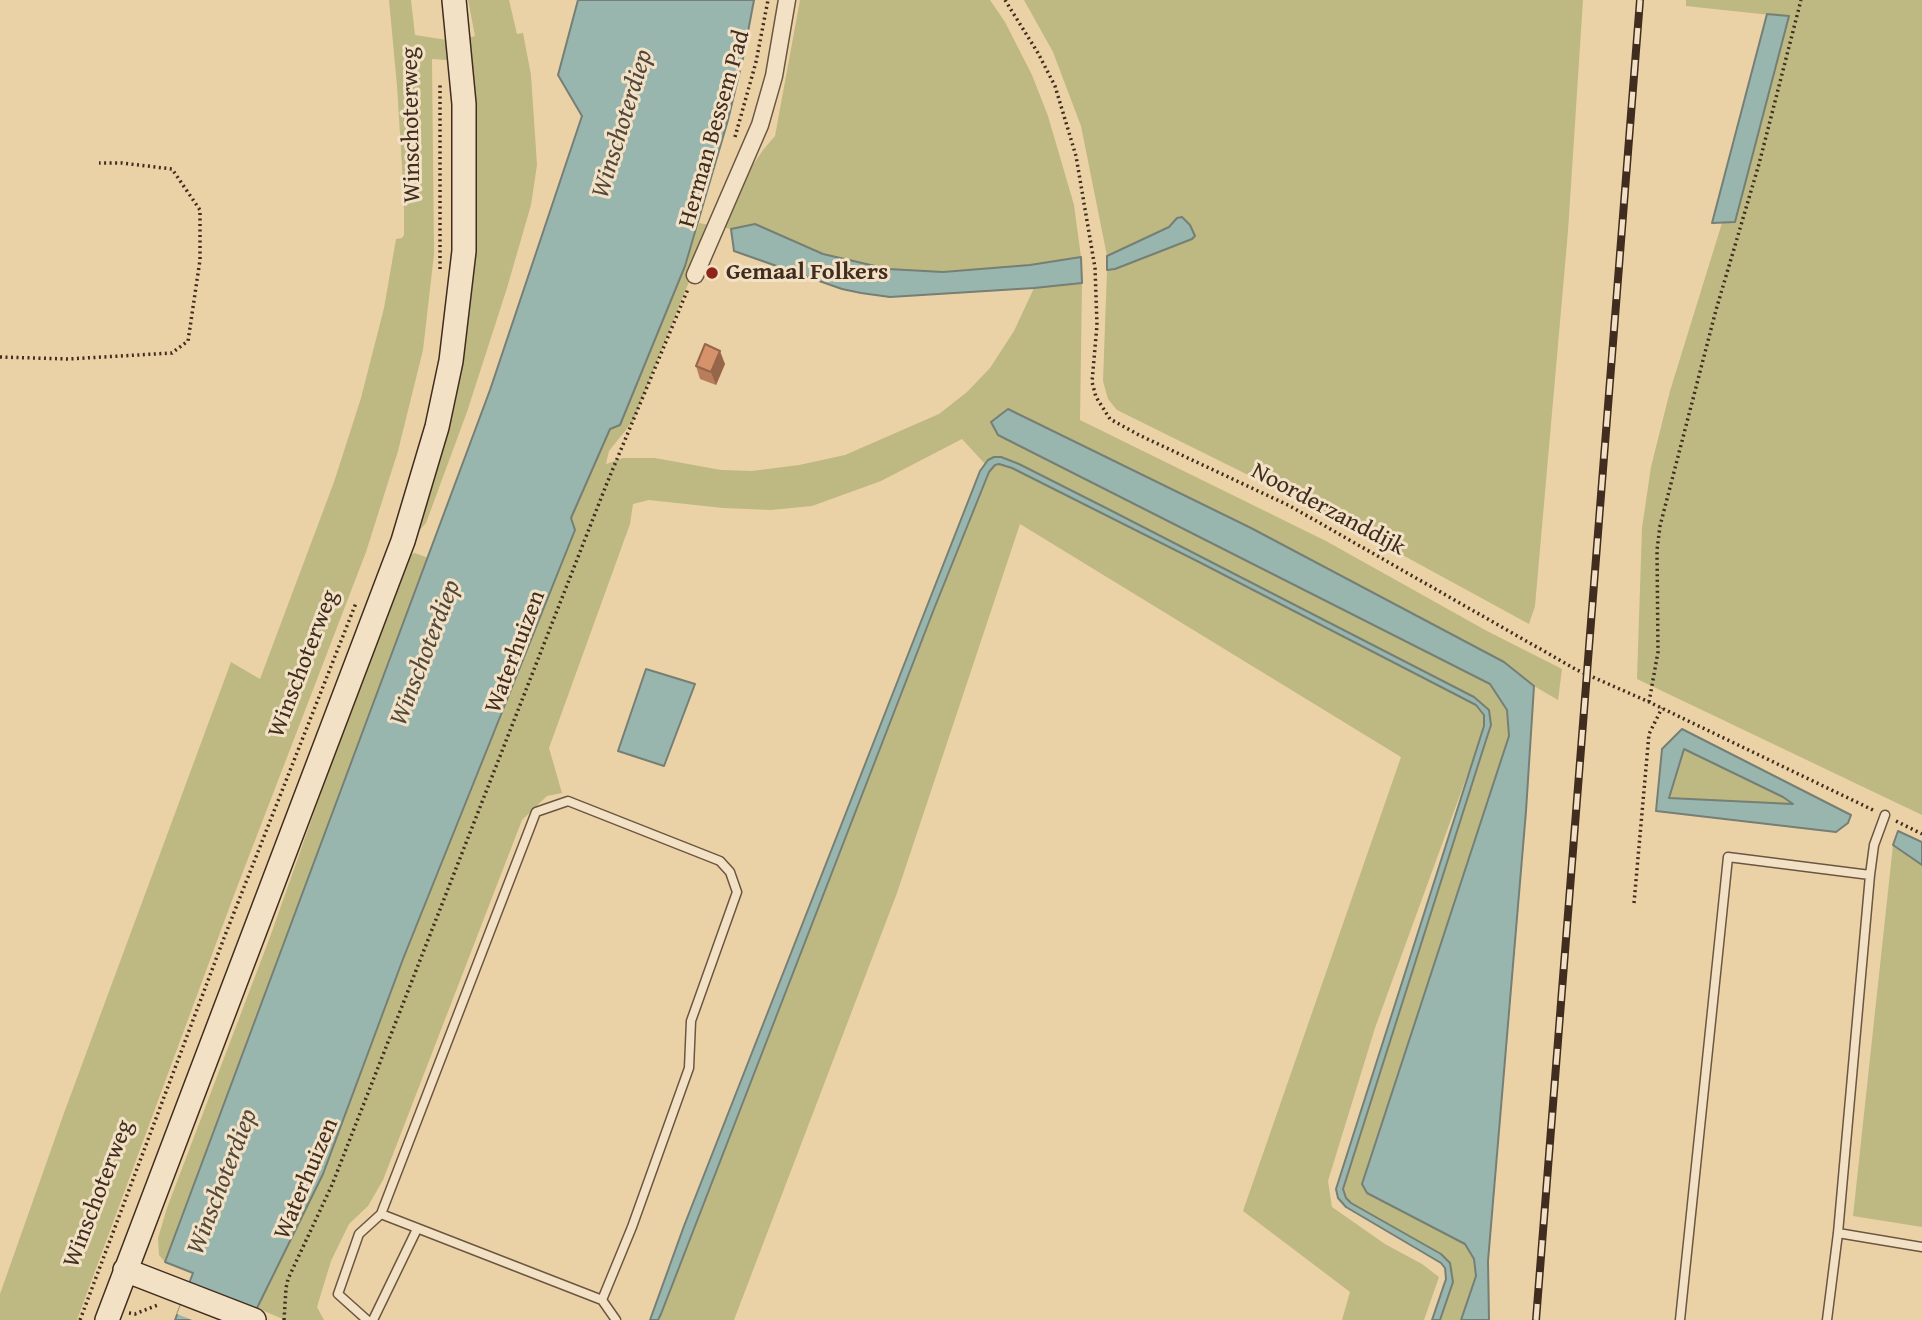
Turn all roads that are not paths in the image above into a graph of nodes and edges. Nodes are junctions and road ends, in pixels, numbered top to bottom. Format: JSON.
{"nodes":[{"id":1,"x":454,"y":0,"type":"edge"},
{"id":2,"x":787,"y":0,"type":"edge"},
{"id":3,"x":695,"y":275,"type":"road end"},
{"id":4,"x":1885,"y":815,"type":"road end"},
{"id":5,"x":1870,"y":875,"type":"junction"},
{"id":6,"x":381,"y":1214,"type":"junction"},
{"id":7,"x":417,"y":1229,"type":"junction"},
{"id":8,"x":1838,"y":1233,"type":"junction"},
{"id":9,"x":1922,"y":1247,"type":"edge"},
{"id":10,"x":125,"y":1269,"type":"junction"},
{"id":11,"x":602,"y":1300,"type":"junction"},
{"id":12,"x":107,"y":1320,"type":"edge"},
{"id":13,"x":254,"y":1320,"type":"edge"},
{"id":14,"x":367,"y":1320,"type":"edge"},
{"id":15,"x":373,"y":1320,"type":"edge"},
{"id":16,"x":616,"y":1320,"type":"edge"},
{"id":17,"x":1680,"y":1320,"type":"edge"},
{"id":18,"x":1827,"y":1320,"type":"edge"}],
"edges":[{"from":1,"to":10,"type":"main road","name":"Winschoterweg"},
{"from":2,"to":3,"type":"street"},
{"from":4,"to":5,"type":"lane"},
{"from":5,"to":8,"type":"lane"},
{"from":5,"to":17,"type":"lane"},
{"from":6,"to":7,"type":"lane"},
{"from":6,"to":11,"type":"lane"},
{"from":6,"to":14,"type":"lane"},
{"from":7,"to":11,"type":"lane"},
{"from":7,"to":15,"type":"lane"},
{"from":8,"to":9,"type":"lane"},
{"from":8,"to":18,"type":"lane"},
{"from":10,"to":12,"type":"main road","name":"Winschoterweg"},
{"from":10,"to":13,"type":"main road"},
{"from":11,"to":16,"type":"lane"}]}
